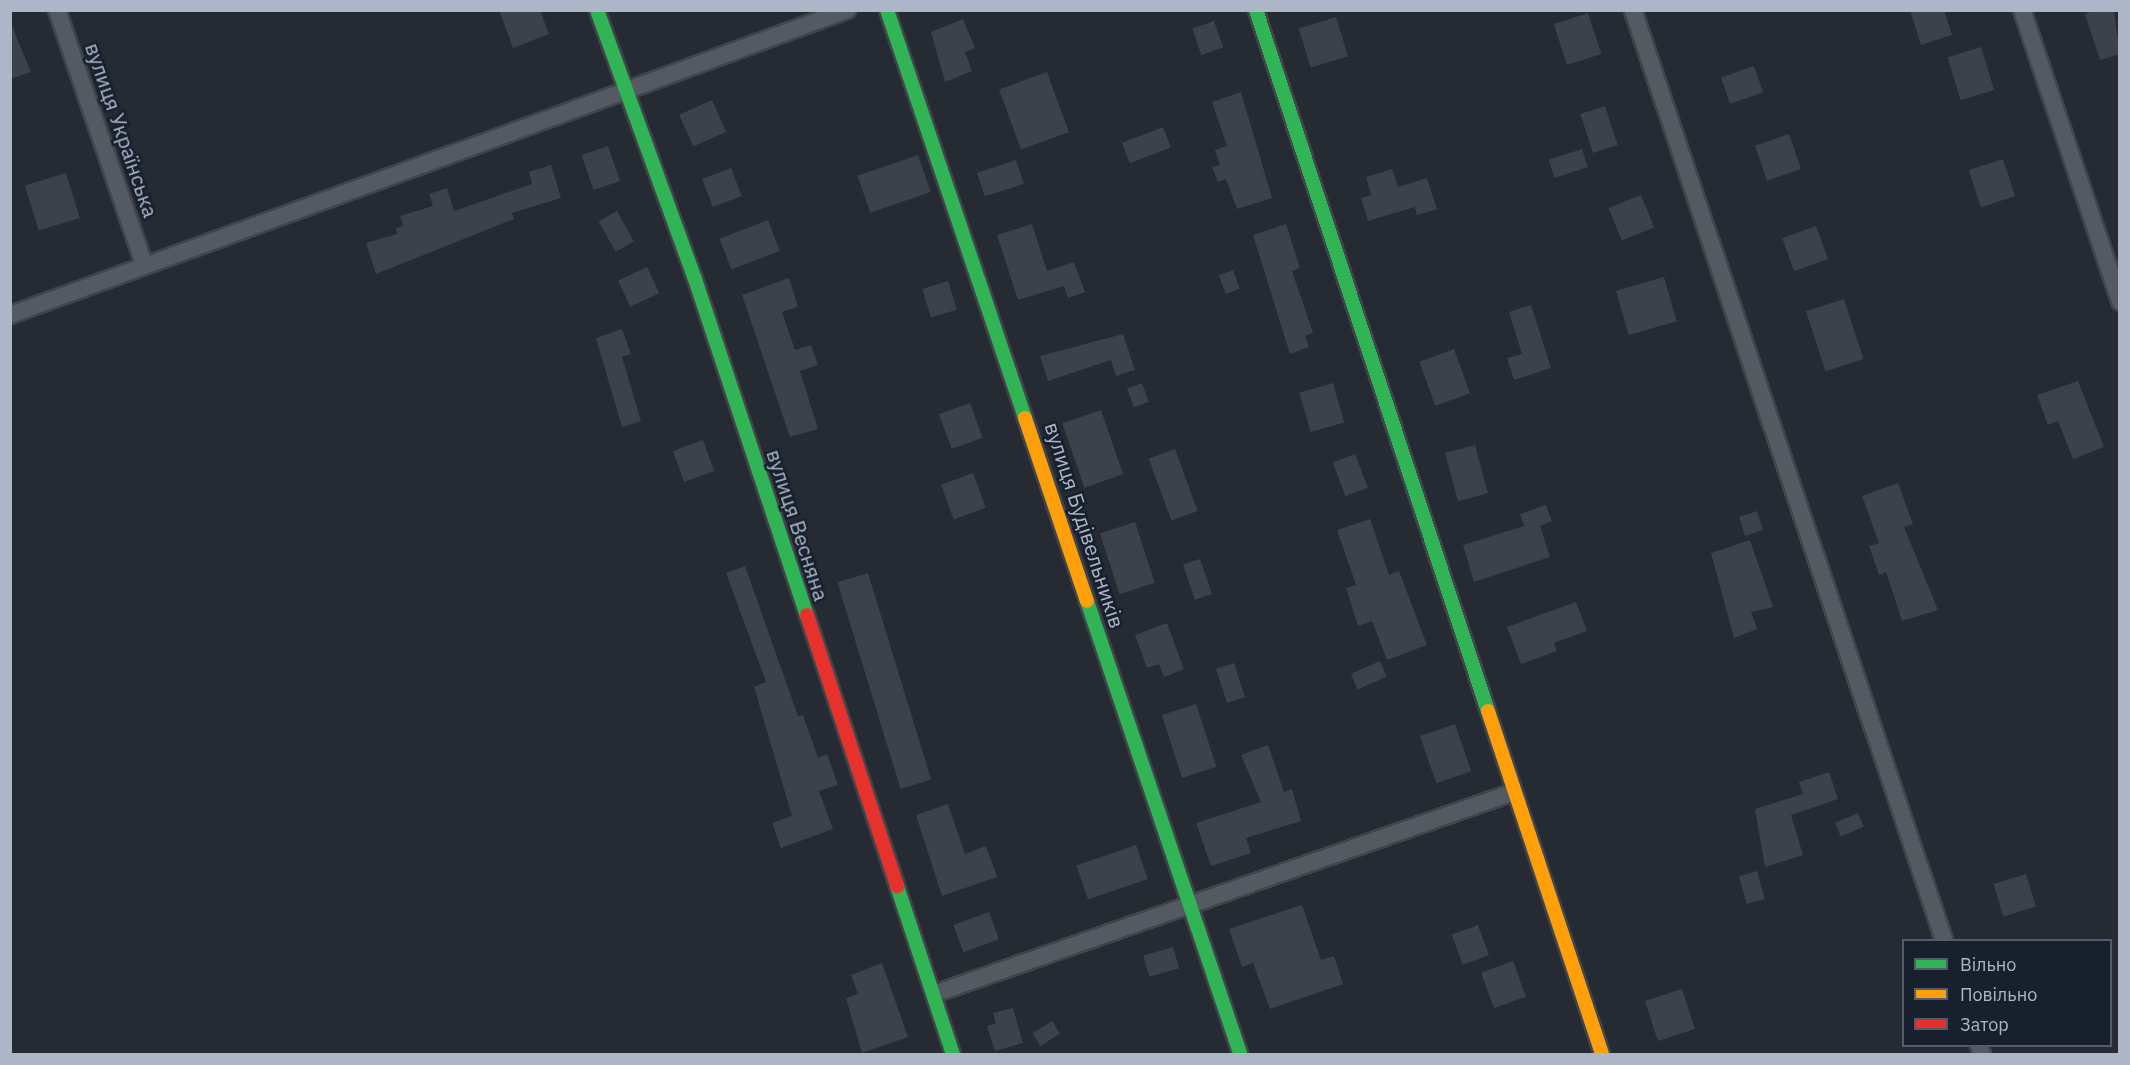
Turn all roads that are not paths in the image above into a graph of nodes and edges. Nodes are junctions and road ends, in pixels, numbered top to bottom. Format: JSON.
{"nodes":[{"id":1,"x":57,"y":10,"type":"edge"},
{"id":2,"x":597,"y":10,"type":"edge"},
{"id":3,"x":847,"y":10,"type":"edge"},
{"id":4,"x":887,"y":10,"type":"edge"},
{"id":5,"x":1256,"y":10,"type":"edge"},
{"id":6,"x":1633,"y":10,"type":"edge"},
{"id":7,"x":2022,"y":10,"type":"edge"},
{"id":8,"x":626,"y":91,"type":"junction"},
{"id":9,"x":144,"y":264,"type":"junction"},
{"id":10,"x":2120,"y":302,"type":"edge"},
{"id":11,"x":10,"y":315,"type":"edge"},
{"id":12,"x":1514,"y":792,"type":"junction"},
{"id":13,"x":1188,"y":902,"type":"junction"},
{"id":14,"x":1944,"y":939,"type":"edge"},
{"id":15,"x":934,"y":994,"type":"junction"},
{"id":16,"x":953,"y":1054,"type":"edge"},
{"id":17,"x":1240,"y":1054,"type":"edge"},
{"id":18,"x":1602,"y":1054,"type":"edge"}],
"edges":[{"from":1,"to":9,"type":"street","name":"вулиця Українська"},
{"from":2,"to":8,"type":"street","name":"вулиця Весняна"},
{"from":3,"to":8,"type":"street"},
{"from":4,"to":13,"type":"street","name":"вулиця Будівельників"},
{"from":5,"to":12,"type":"street"},
{"from":6,"to":14,"type":"street"},
{"from":7,"to":10,"type":"street"},
{"from":8,"to":9,"type":"street"},
{"from":8,"to":15,"type":"street","name":"вулиця Весняна"},
{"from":9,"to":11,"type":"street"},
{"from":12,"to":13,"type":"street"},
{"from":12,"to":18,"type":"street"},
{"from":13,"to":15,"type":"street"},
{"from":13,"to":17,"type":"street","name":"вулиця Будівельників"},
{"from":15,"to":16,"type":"street","name":"вулиця Весняна"}]}
